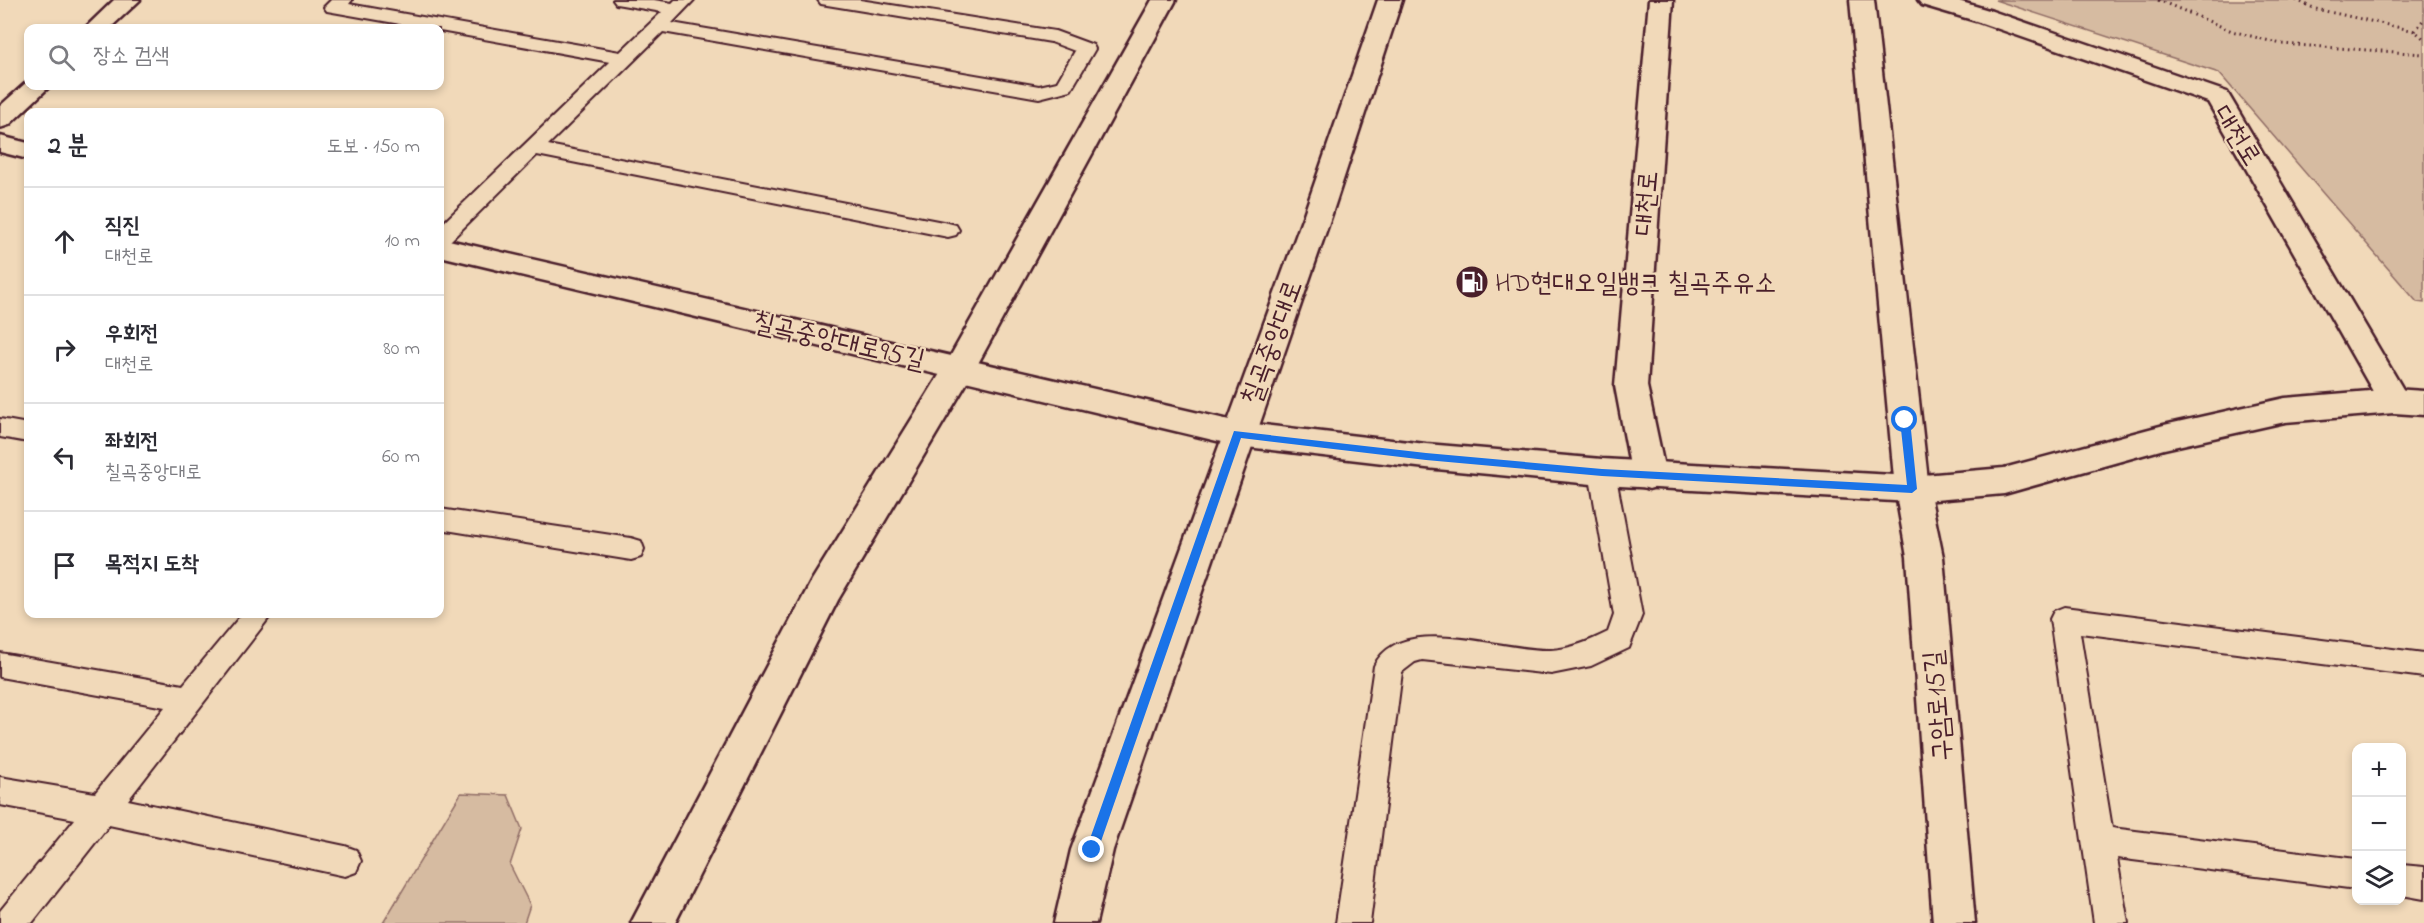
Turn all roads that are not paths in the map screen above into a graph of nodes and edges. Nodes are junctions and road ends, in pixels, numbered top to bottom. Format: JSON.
{"nodes":[{"id":1,"x":128,"y":0,"type":"edge"},
{"id":2,"x":343,"y":0,"type":"edge"},
{"id":3,"x":622,"y":0,"type":"edge"},
{"id":4,"x":827,"y":0,"type":"edge"},
{"id":5,"x":1164,"y":0,"type":"edge"},
{"id":6,"x":1390,"y":0,"type":"edge"},
{"id":7,"x":1661,"y":0,"type":"edge"},
{"id":8,"x":1862,"y":0,"type":"edge"},
{"id":9,"x":1930,"y":0,"type":"edge"},
{"id":10,"x":680,"y":5,"type":"edge"},
{"id":11,"x":101,"y":24,"type":"edge"},
{"id":12,"x":425,"y":24,"type":"edge"},
{"id":13,"x":659,"y":26,"type":"junction"},
{"id":14,"x":444,"y":27,"type":"edge"},
{"id":15,"x":625,"y":59,"type":"junction"},
{"id":16,"x":33,"y":90,"type":"edge"},
{"id":17,"x":0,"y":120,"type":"edge"},
{"id":18,"x":0,"y":144,"type":"edge"},
{"id":19,"x":533,"y":148,"type":"junction"},
{"id":20,"x":24,"y":150,"type":"edge"},
{"id":21,"x":948,"y":230,"type":"dead end"},
{"id":22,"x":444,"y":234,"type":"edge"},
{"id":23,"x":444,"y":248,"type":"edge"},
{"id":24,"x":959,"y":369,"type":"junction"},
{"id":25,"x":2409,"y":402,"type":"edge"},
{"id":26,"x":0,"y":428,"type":"edge"},
{"id":27,"x":24,"y":432,"type":"edge"},
{"id":28,"x":1238,"y":434,"type":"junction"},
{"id":29,"x":1602,"y":472,"type":"junction"},
{"id":30,"x":1649,"y":476,"type":"junction"},
{"id":31,"x":1912,"y":489,"type":"junction"},
{"id":32,"x":444,"y":520,"type":"edge"},
{"id":33,"x":631,"y":549,"type":"dead end"},
{"id":34,"x":255,"y":618,"type":"edge"},
{"id":35,"x":0,"y":665,"type":"edge"},
{"id":36,"x":2424,"y":665,"type":"edge"},
{"id":37,"x":189,"y":699,"type":"junction"},
{"id":38,"x":0,"y":791,"type":"edge"},
{"id":39,"x":102,"y":809,"type":"junction"},
{"id":40,"x":2098,"y":841,"type":"junction"},
{"id":41,"x":345,"y":861,"type":"dead end"},
{"id":42,"x":2352,"y":873,"type":"edge"},
{"id":43,"x":2406,"y":881,"type":"edge"},
{"id":44,"x":2424,"y":883,"type":"edge"},
{"id":45,"x":10,"y":923,"type":"edge"},
{"id":46,"x":652,"y":923,"type":"edge"},
{"id":47,"x":1075,"y":923,"type":"edge"},
{"id":48,"x":1353,"y":923,"type":"edge"},
{"id":49,"x":1954,"y":923,"type":"edge"},
{"id":50,"x":2111,"y":923,"type":"edge"}],
"edges":[{"from":1,"to":11,"type":"street"},
{"from":2,"to":12,"type":"lane"},
{"from":3,"to":10,"type":"lane"},
{"from":4,"to":13,"type":"lane"},
{"from":5,"to":24,"type":"street"},
{"from":6,"to":28,"type":"street","name":"칠곡중앙대로"},
{"from":7,"to":30,"type":"street","name":"대천로"},
{"from":8,"to":31,"type":"street"},
{"from":9,"to":25,"type":"street","name":"대천로"},
{"from":10,"to":13,"type":"lane"},
{"from":13,"to":15,"type":"lane"},
{"from":14,"to":15,"type":"lane"},
{"from":15,"to":19,"type":"lane"},
{"from":16,"to":17,"type":"street"},
{"from":18,"to":20,"type":"street"},
{"from":19,"to":21,"type":"lane"},
{"from":19,"to":22,"type":"lane"},
{"from":23,"to":24,"type":"street","name":"칠곡중앙대로95길"},
{"from":24,"to":28,"type":"street","name":"칠곡중앙대로95길"},
{"from":24,"to":46,"type":"street"},
{"from":25,"to":31,"type":"street","name":"대천로"},
{"from":26,"to":27,"type":"lane"},
{"from":28,"to":29,"type":"street","name":"대천로"},
{"from":28,"to":47,"type":"street","name":"칠곡중앙대로"},
{"from":29,"to":30,"type":"street","name":"대천로"},
{"from":29,"to":48,"type":"lane"},
{"from":30,"to":31,"type":"street","name":"대천로"},
{"from":31,"to":49,"type":"street","name":"구암로15길"},
{"from":32,"to":33,"type":"lane"},
{"from":34,"to":37,"type":"lane"},
{"from":35,"to":37,"type":"lane"},
{"from":36,"to":40,"type":"lane"},
{"from":37,"to":39,"type":"lane"},
{"from":38,"to":39,"type":"lane"},
{"from":39,"to":41,"type":"lane"},
{"from":39,"to":45,"type":"lane"},
{"from":40,"to":42,"type":"lane"},
{"from":40,"to":50,"type":"lane"},
{"from":43,"to":44,"type":"lane"}]}
